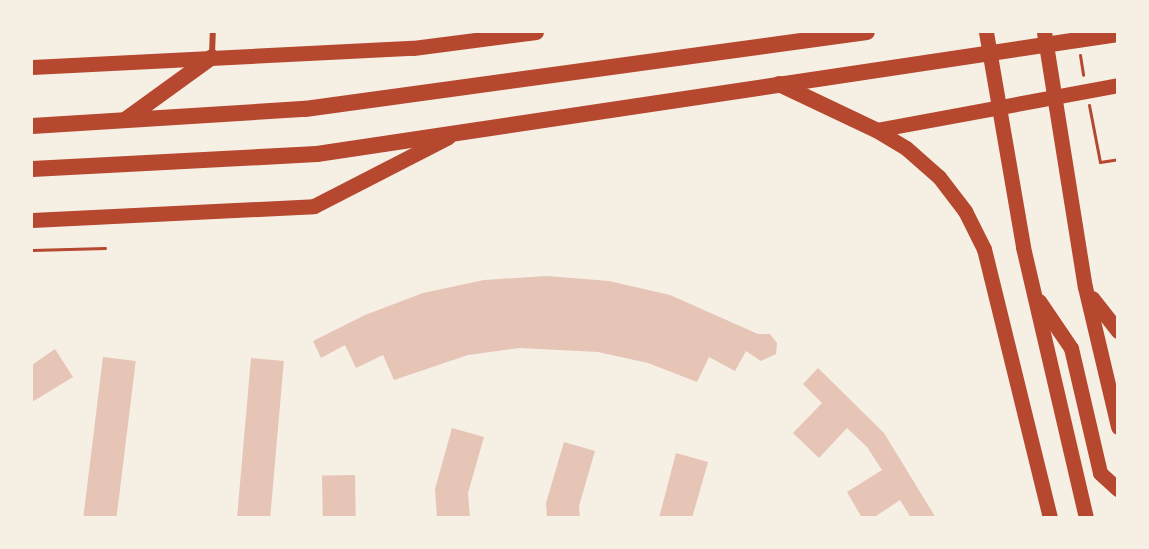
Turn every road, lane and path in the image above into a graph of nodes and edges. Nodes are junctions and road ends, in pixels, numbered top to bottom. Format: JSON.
{"nodes":[{"id":1,"x":213,"y":32,"type":"edge"},
{"id":2,"x":537,"y":32,"type":"edge"},
{"id":3,"x":867,"y":32,"type":"edge"},
{"id":4,"x":986,"y":32,"type":"edge"},
{"id":5,"x":1044,"y":32,"type":"edge"},
{"id":6,"x":1118,"y":34,"type":"edge"},
{"id":7,"x":212,"y":57,"type":"junction"},
{"id":8,"x":32,"y":67,"type":"edge"},
{"id":9,"x":778,"y":84,"type":"junction"},
{"id":10,"x":1118,"y":85,"type":"edge"},
{"id":11,"x":125,"y":120,"type":"junction"},
{"id":12,"x":32,"y":126,"type":"edge"},
{"id":13,"x":876,"y":130,"type":"junction"},
{"id":14,"x":456,"y":133,"type":"junction"},
{"id":15,"x":32,"y":169,"type":"edge"},
{"id":16,"x":32,"y":220,"type":"edge"},
{"id":17,"x":105,"y":248,"type":"dead end"},
{"id":18,"x":32,"y":250,"type":"edge"},
{"id":19,"x":1085,"y":287,"type":"junction"},
{"id":20,"x":1034,"y":293,"type":"junction"},
{"id":21,"x":1118,"y":330,"type":"edge"},
{"id":22,"x":1118,"y":427,"type":"edge"},
{"id":23,"x":1118,"y":489,"type":"edge"},
{"id":24,"x":1050,"y":518,"type":"edge"},
{"id":25,"x":1086,"y":518,"type":"edge"}],
"edges":[{"from":1,"to":7,"type":"street"},
{"from":2,"to":7,"type":"main road"},
{"from":3,"to":11,"type":"highway"},
{"from":4,"to":20,"type":"main road"},
{"from":5,"to":19,"type":"main road"},
{"from":6,"to":9,"type":"highway"},
{"from":7,"to":8,"type":"main road"},
{"from":7,"to":11,"type":"highway"},
{"from":9,"to":13,"type":"highway"},
{"from":9,"to":14,"type":"highway"},
{"from":10,"to":13,"type":"main road"},
{"from":11,"to":12,"type":"highway"},
{"from":13,"to":24,"type":"main road"},
{"from":14,"to":15,"type":"highway"},
{"from":14,"to":16,"type":"main road"},
{"from":17,"to":18,"type":"path"},
{"from":19,"to":21,"type":"main road"},
{"from":19,"to":22,"type":"main road"},
{"from":20,"to":23,"type":"main road"},
{"from":20,"to":25,"type":"main road"}]}
